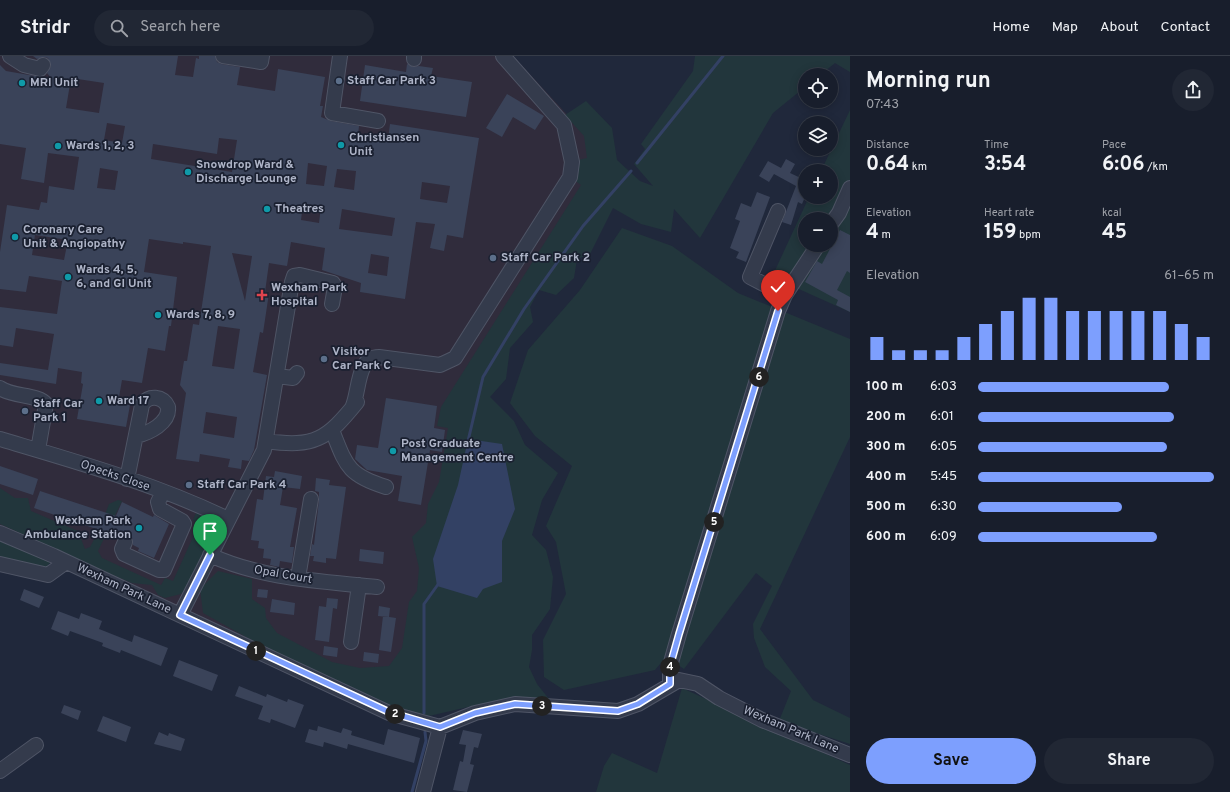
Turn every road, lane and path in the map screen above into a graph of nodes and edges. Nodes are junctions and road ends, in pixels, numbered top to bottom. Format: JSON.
{"nodes":[{"id":1,"x":223,"y":56,"type":"edge"},
{"id":2,"x":262,"y":56,"type":"edge"},
{"id":3,"x":340,"y":56,"type":"edge"},
{"id":4,"x":503,"y":56,"type":"edge"},
{"id":5,"x":18,"y":57,"type":"edge"},
{"id":6,"x":43,"y":65,"type":"dead end"},
{"id":7,"x":378,"y":121,"type":"dead end"},
{"id":8,"x":850,"y":188,"type":"edge"},
{"id":9,"x":778,"y":211,"type":"dead end"},
{"id":10,"x":838,"y":214,"type":"edge"},
{"id":11,"x":813,"y":252,"type":"edge"},
{"id":12,"x":785,"y":295,"type":"junction"},
{"id":13,"x":332,"y":304,"type":"dead end"},
{"id":14,"x":297,"y":373,"type":"dead end"},
{"id":15,"x":277,"y":376,"type":"junction"},
{"id":16,"x":0,"y":388,"type":"edge"},
{"id":17,"x":332,"y":430,"type":"junction"},
{"id":18,"x":136,"y":436,"type":"dead end"},
{"id":19,"x":0,"y":439,"type":"edge"},
{"id":20,"x":266,"y":441,"type":"junction"},
{"id":21,"x":38,"y":450,"type":"junction"},
{"id":22,"x":127,"y":479,"type":"junction"},
{"id":23,"x":386,"y":487,"type":"dead end"},
{"id":24,"x":163,"y":492,"type":"junction"},
{"id":25,"x":311,"y":500,"type":"dead end"},
{"id":26,"x":228,"y":519,"type":"junction"},
{"id":27,"x":0,"y":533,"type":"edge"},
{"id":28,"x":125,"y":542,"type":"dead end"},
{"id":29,"x":210,"y":555,"type":"junction"},
{"id":30,"x":66,"y":562,"type":"junction"},
{"id":31,"x":0,"y":564,"type":"edge"},
{"id":32,"x":298,"y":578,"type":"junction"},
{"id":33,"x":359,"y":585,"type":"junction"},
{"id":34,"x":376,"y":587,"type":"dead end"},
{"id":35,"x":180,"y":615,"type":"junction"},
{"id":36,"x":351,"y":642,"type":"dead end"},
{"id":37,"x":670,"y":684,"type":"junction"},
{"id":38,"x":440,"y":727,"type":"junction"},
{"id":39,"x":36,"y":744,"type":"dead end"},
{"id":40,"x":850,"y":755,"type":"edge"},
{"id":41,"x":0,"y":771,"type":"edge"},
{"id":42,"x":423,"y":792,"type":"edge"}],
"edges":[{"from":1,"to":2,"type":"street"},
{"from":3,"to":7,"type":"street"},
{"from":4,"to":17,"type":"street"},
{"from":5,"to":6,"type":"street"},
{"from":8,"to":10,"type":"street"},
{"from":9,"to":12,"type":"street"},
{"from":11,"to":12,"type":"street"},
{"from":12,"to":37,"type":"street"},
{"from":13,"to":15,"type":"street"},
{"from":14,"to":15,"type":"street"},
{"from":15,"to":20,"type":"street"},
{"from":16,"to":21,"type":"street"},
{"from":17,"to":20,"type":"street"},
{"from":17,"to":23,"type":"street"},
{"from":18,"to":22,"type":"street"},
{"from":19,"to":21,"type":"street","name":"Opecks Close"},
{"from":20,"to":26,"type":"street"},
{"from":21,"to":22,"type":"street","name":"Opecks Close"},
{"from":22,"to":24,"type":"street","name":"Opecks Close"},
{"from":24,"to":26,"type":"street","name":"Opecks Close"},
{"from":24,"to":28,"type":"street"},
{"from":25,"to":32,"type":"street"},
{"from":26,"to":29,"type":"street"},
{"from":27,"to":30,"type":"street","name":"Wexham Park Lane"},
{"from":29,"to":32,"type":"street","name":"Opal Court"},
{"from":29,"to":35,"type":"street"},
{"from":30,"to":31,"type":"street"},
{"from":30,"to":35,"type":"street","name":"Wexham Park Lane"},
{"from":32,"to":33,"type":"street","name":"Opal Court"},
{"from":33,"to":34,"type":"street","name":"Opal Court"},
{"from":33,"to":36,"type":"street"},
{"from":35,"to":38,"type":"street","name":"Wexham Park Lane"},
{"from":37,"to":38,"type":"street","name":"Wexham Park Lane"},
{"from":37,"to":40,"type":"street","name":"Wexham Park Lane"},
{"from":38,"to":42,"type":"street"},
{"from":39,"to":41,"type":"street"}]}
